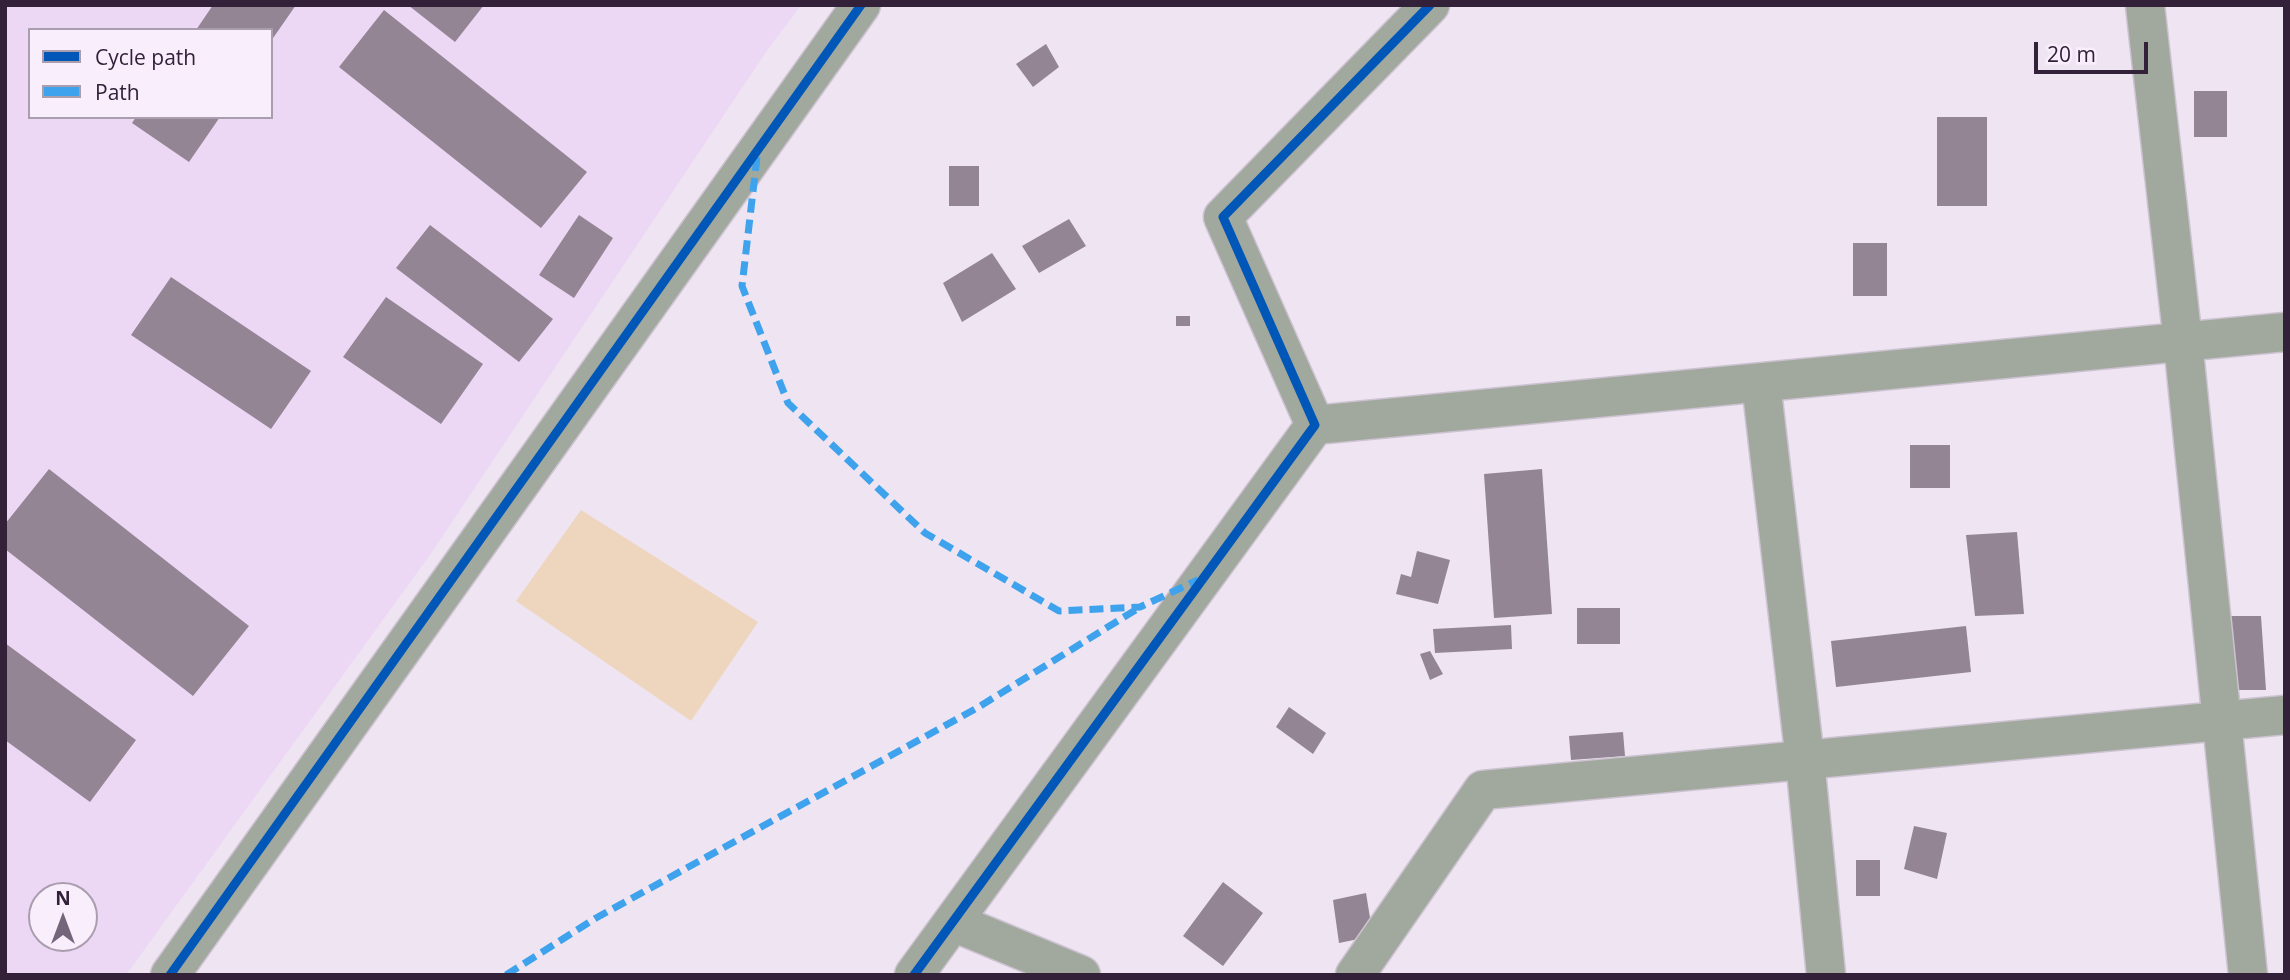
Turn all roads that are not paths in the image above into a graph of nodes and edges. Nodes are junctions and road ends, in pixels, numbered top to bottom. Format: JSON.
{"nodes":[{"id":1,"x":862,"y":5,"type":"edge"},
{"id":2,"x":1430,"y":5,"type":"edge"},
{"id":3,"x":2145,"y":5,"type":"edge"},
{"id":4,"x":2285,"y":332,"type":"edge"},
{"id":5,"x":2183,"y":342,"type":"junction"},
{"id":6,"x":1761,"y":383,"type":"junction"},
{"id":7,"x":1315,"y":425,"type":"junction"},
{"id":8,"x":2285,"y":715,"type":"edge"},
{"id":9,"x":2222,"y":721,"type":"junction"},
{"id":10,"x":1805,"y":760,"type":"junction"},
{"id":11,"x":953,"y":922,"type":"junction"},
{"id":12,"x":170,"y":975,"type":"edge"},
{"id":13,"x":914,"y":975,"type":"edge"},
{"id":14,"x":1081,"y":975,"type":"edge"},
{"id":15,"x":1355,"y":975,"type":"edge"},
{"id":16,"x":1826,"y":975,"type":"edge"},
{"id":17,"x":2248,"y":975,"type":"edge"}],
"edges":[{"from":1,"to":12,"type":"street"},
{"from":2,"to":7,"type":"street"},
{"from":3,"to":5,"type":"street"},
{"from":4,"to":5,"type":"street"},
{"from":5,"to":6,"type":"street"},
{"from":5,"to":9,"type":"street"},
{"from":6,"to":7,"type":"street"},
{"from":6,"to":10,"type":"street"},
{"from":7,"to":11,"type":"street"},
{"from":8,"to":9,"type":"street"},
{"from":9,"to":10,"type":"street"},
{"from":9,"to":17,"type":"street"},
{"from":10,"to":15,"type":"street"},
{"from":10,"to":16,"type":"street"},
{"from":11,"to":13,"type":"street"},
{"from":11,"to":14,"type":"street"}]}
